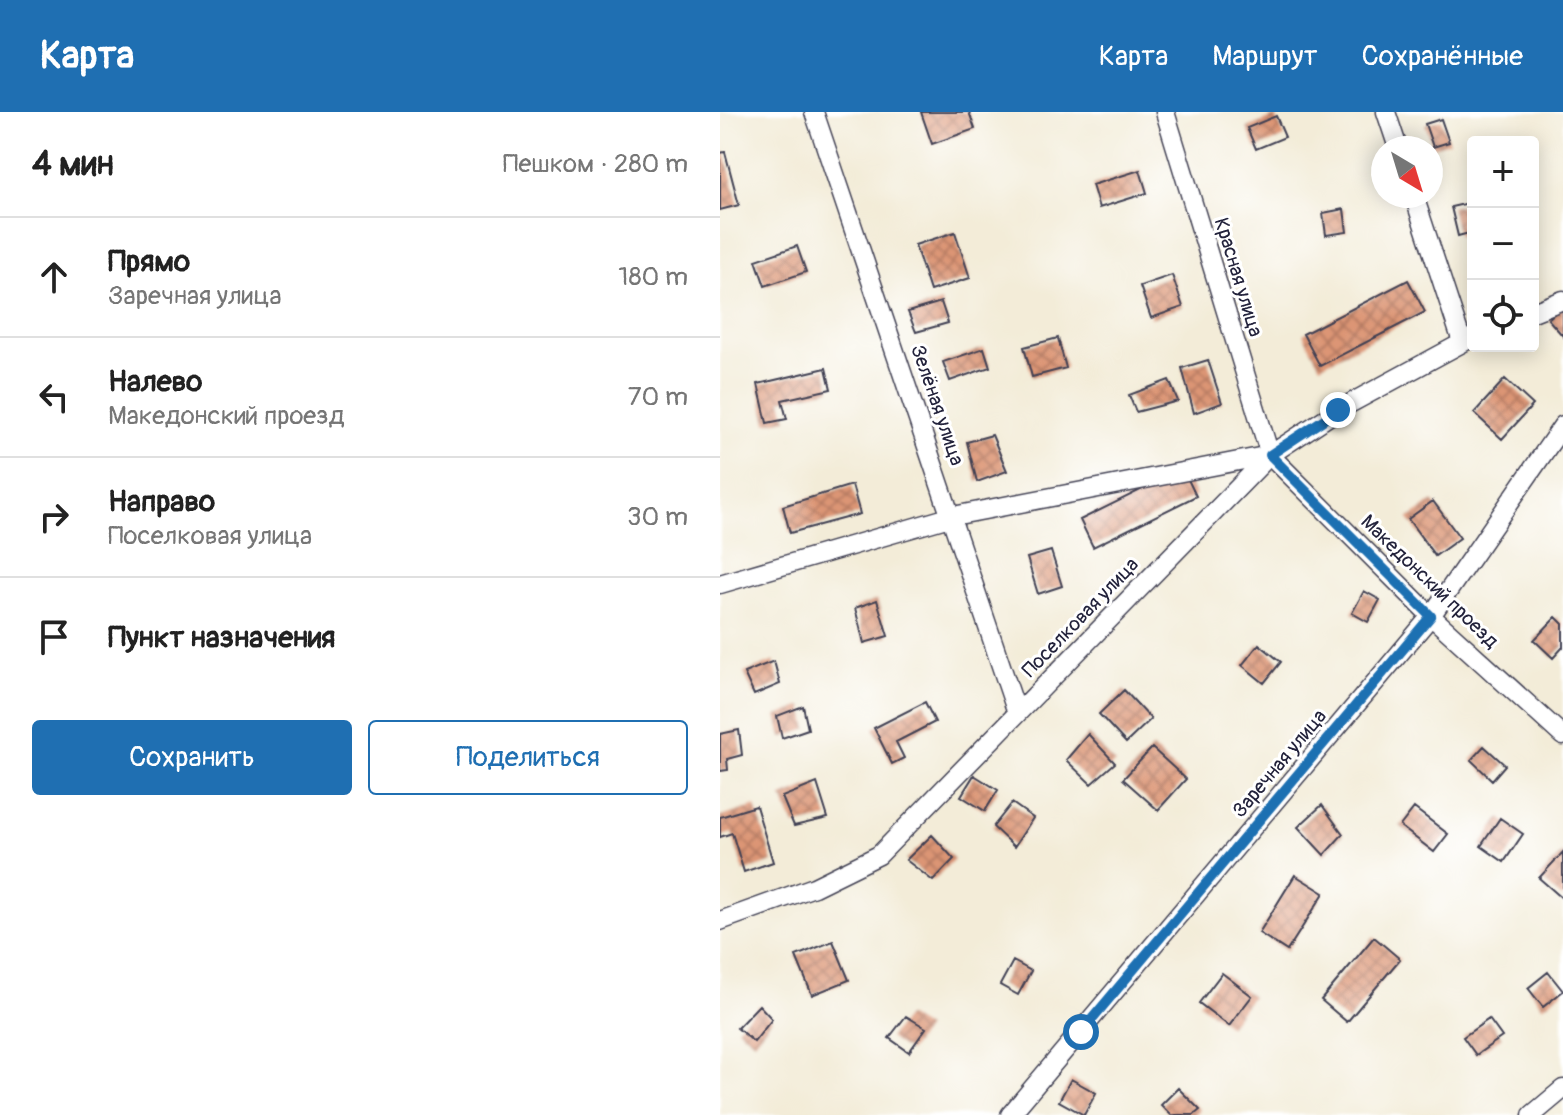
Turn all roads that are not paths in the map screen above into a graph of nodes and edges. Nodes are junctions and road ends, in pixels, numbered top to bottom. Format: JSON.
{"nodes":[{"id":1,"x":814,"y":112,"type":"edge"},
{"id":2,"x":1165,"y":112,"type":"edge"},
{"id":3,"x":1386,"y":112,"type":"edge"},
{"id":4,"x":1394,"y":136,"type":"edge"},
{"id":5,"x":1418,"y":208,"type":"edge"},
{"id":6,"x":1563,"y":300,"type":"edge"},
{"id":7,"x":1539,"y":310,"type":"edge"},
{"id":8,"x":1467,"y":339,"type":"edge"},
{"id":9,"x":1563,"y":425,"type":"edge"},
{"id":10,"x":1270,"y":455,"type":"junction"},
{"id":11,"x":953,"y":516,"type":"junction"},
{"id":12,"x":720,"y":584,"type":"edge"},
{"id":13,"x":1431,"y":616,"type":"junction"},
{"id":14,"x":1017,"y":713,"type":"junction"},
{"id":15,"x":1563,"y":736,"type":"edge"},
{"id":16,"x":720,"y":921,"type":"edge"},
{"id":17,"x":1563,"y":1089,"type":"edge"},
{"id":18,"x":1010,"y":1115,"type":"edge"},
{"id":19,"x":1532,"y":1115,"type":"edge"}],
"edges":[{"from":1,"to":11,"type":"street","name":"Зелёная улица"},
{"from":2,"to":10,"type":"street","name":"Красная улица"},
{"from":3,"to":4,"type":"street"},
{"from":5,"to":8,"type":"street"},
{"from":6,"to":7,"type":"street"},
{"from":8,"to":10,"type":"street","name":"Поселковая улица"},
{"from":9,"to":13,"type":"street","name":"Заречная улица"},
{"from":10,"to":11,"type":"street"},
{"from":10,"to":13,"type":"street","name":"Македонский проезд"},
{"from":10,"to":14,"type":"street","name":"Поселковая улица"},
{"from":11,"to":12,"type":"street"},
{"from":11,"to":14,"type":"street","name":"Зелёная улица"},
{"from":13,"to":15,"type":"street","name":"Македонский проезд"},
{"from":13,"to":18,"type":"street","name":"Заречная улица"},
{"from":14,"to":16,"type":"street","name":"Поселковая улица"},
{"from":17,"to":19,"type":"street"}]}
